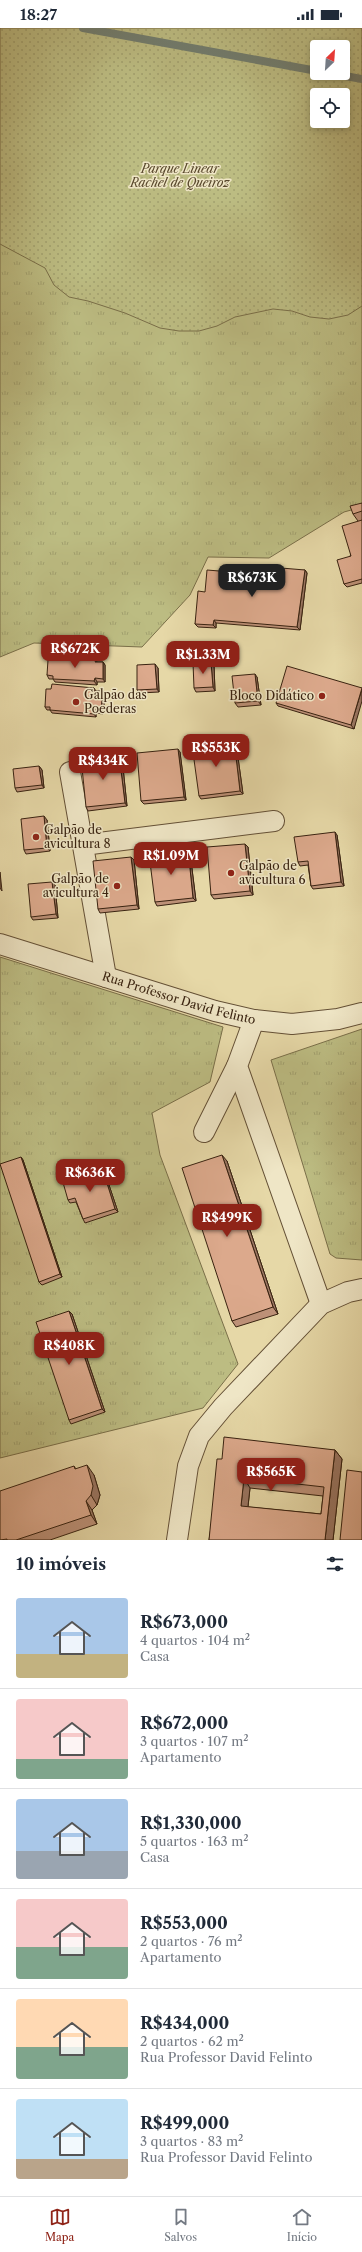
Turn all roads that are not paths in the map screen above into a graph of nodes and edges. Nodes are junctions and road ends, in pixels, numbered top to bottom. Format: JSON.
{"nodes":[{"id":1,"x":70,"y":772,"type":"dead end"},
{"id":2,"x":274,"y":820,"type":"dead end"},
{"id":3,"x":83,"y":845,"type":"junction"},
{"id":4,"x":0,"y":944,"type":"edge"},
{"id":5,"x":106,"y":977,"type":"junction"},
{"id":6,"x":362,"y":1013,"type":"edge"},
{"id":7,"x":254,"y":1020,"type":"junction"},
{"id":8,"x":237,"y":1066,"type":"junction"},
{"id":9,"x":204,"y":1132,"type":"dead end"},
{"id":10,"x":362,"y":1289,"type":"edge"},
{"id":11,"x":321,"y":1304,"type":"junction"},
{"id":12,"x":177,"y":1540,"type":"edge"}],
"edges":[{"from":1,"to":3,"type":"street"},
{"from":2,"to":3,"type":"street"},
{"from":3,"to":5,"type":"street"},
{"from":4,"to":5,"type":"street","name":"Rua Professor David Felinto"},
{"from":5,"to":7,"type":"street","name":"Rua Professor David Felinto"},
{"from":6,"to":7,"type":"street","name":"Rua Professor David Felinto"},
{"from":7,"to":8,"type":"street"},
{"from":8,"to":9,"type":"street"},
{"from":8,"to":11,"type":"street"},
{"from":10,"to":11,"type":"street"},
{"from":11,"to":12,"type":"street"}]}
